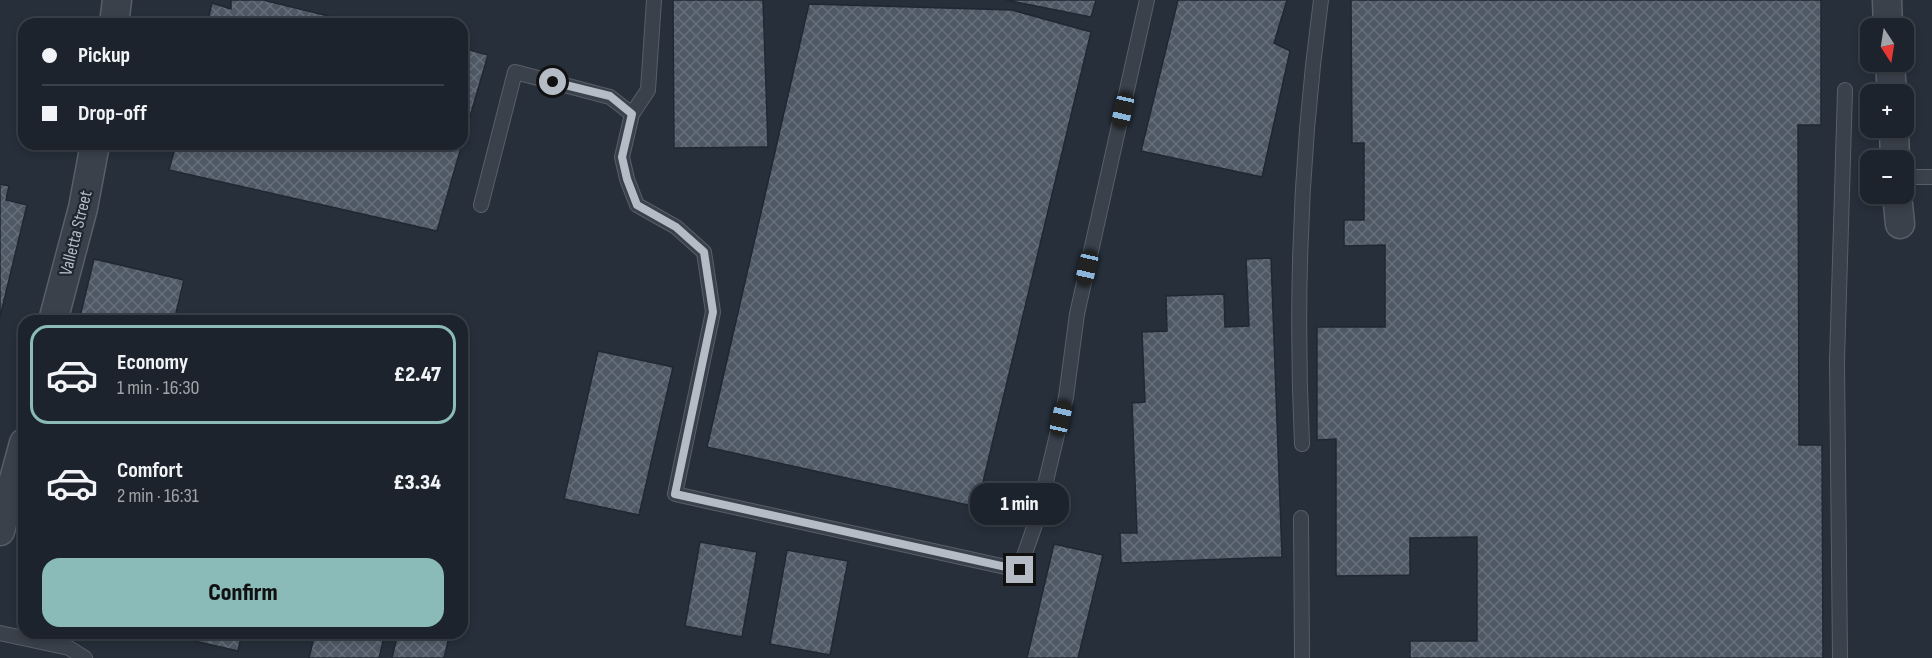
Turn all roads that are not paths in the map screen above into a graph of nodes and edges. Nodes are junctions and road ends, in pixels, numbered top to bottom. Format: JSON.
{"nodes":[{"id":1,"x":117,"y":0,"type":"edge"},
{"id":2,"x":654,"y":0,"type":"edge"},
{"id":3,"x":1147,"y":0,"type":"edge"},
{"id":4,"x":1321,"y":0,"type":"edge"},
{"id":5,"x":1887,"y":0,"type":"edge"},
{"id":6,"x":115,"y":18,"type":"edge"},
{"id":7,"x":1888,"y":18,"type":"edge"},
{"id":8,"x":1845,"y":90,"type":"dead end"},
{"id":9,"x":632,"y":114,"type":"junction"},
{"id":10,"x":94,"y":150,"type":"edge"},
{"id":11,"x":1914,"y":177,"type":"edge"},
{"id":12,"x":1932,"y":177,"type":"edge"},
{"id":13,"x":1898,"y":204,"type":"edge"},
{"id":14,"x":481,"y":205,"type":"dead end"},
{"id":15,"x":1900,"y":224,"type":"dead end"},
{"id":16,"x":55,"y":315,"type":"edge"},
{"id":17,"x":1302,"y":444,"type":"dead end"},
{"id":18,"x":18,"y":454,"type":"edge"},
{"id":19,"x":8,"y":473,"type":"edge"},
{"id":20,"x":1301,"y":518,"type":"dead end"},
{"id":21,"x":0,"y":528,"type":"edge"},
{"id":22,"x":0,"y":633,"type":"edge"},
{"id":23,"x":18,"y":637,"type":"edge"},
{"id":24,"x":28,"y":639,"type":"edge"},
{"id":25,"x":85,"y":658,"type":"edge"},
{"id":26,"x":1302,"y":658,"type":"edge"},
{"id":27,"x":1840,"y":658,"type":"edge"}],
"edges":[{"from":1,"to":6,"type":"street"},
{"from":2,"to":9,"type":"lane"},
{"from":3,"to":9,"type":"lane"},
{"from":4,"to":17,"type":"lane"},
{"from":5,"to":7,"type":"street"},
{"from":8,"to":27,"type":"lane"},
{"from":9,"to":14,"type":"lane"},
{"from":10,"to":16,"type":"street","name":"Valletta Street"},
{"from":11,"to":12,"type":"lane"},
{"from":13,"to":15,"type":"street"},
{"from":18,"to":19,"type":"street"},
{"from":19,"to":21,"type":"street"},
{"from":20,"to":26,"type":"lane"},
{"from":22,"to":23,"type":"lane"},
{"from":24,"to":25,"type":"lane"}]}
